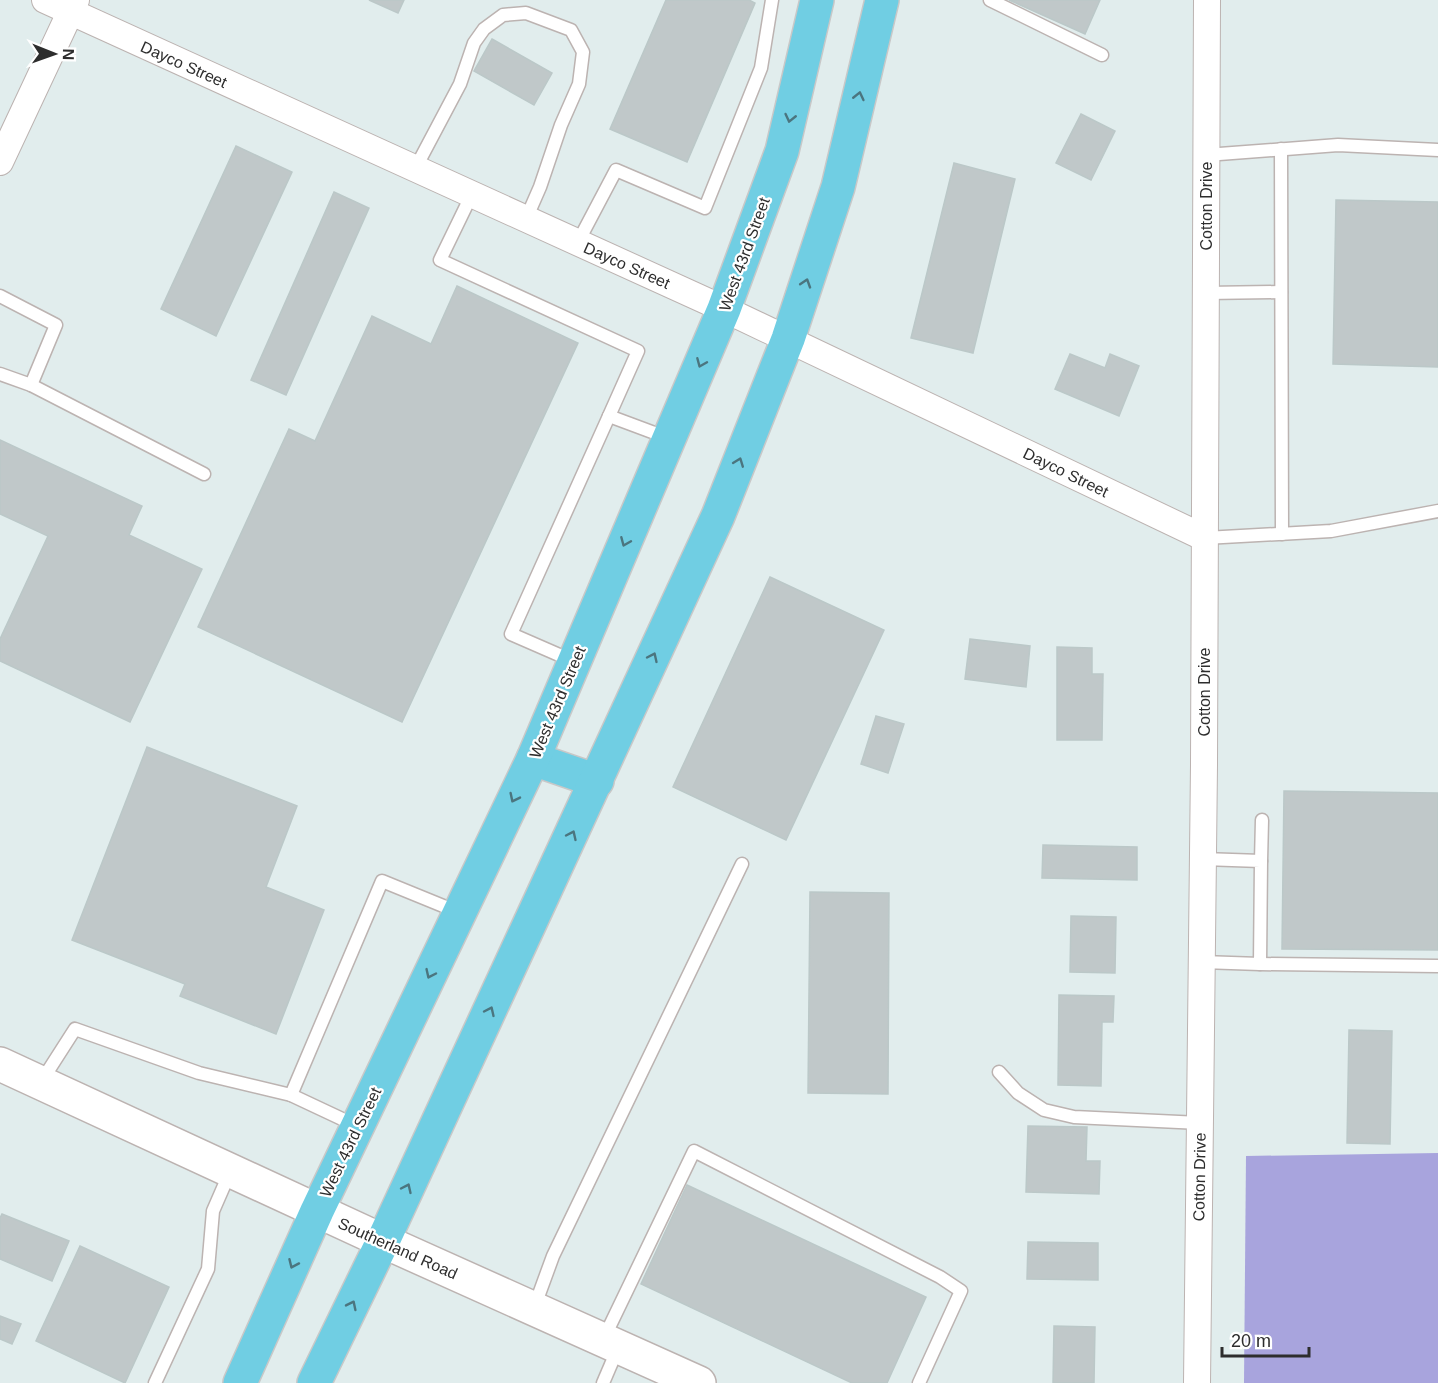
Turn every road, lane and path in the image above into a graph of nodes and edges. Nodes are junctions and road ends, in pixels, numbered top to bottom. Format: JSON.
{"nodes":[{"id":1,"x":45,"y":0,"type":"edge"},
{"id":2,"x":771,"y":0,"type":"edge"},
{"id":3,"x":817,"y":0,"type":"edge"},
{"id":4,"x":882,"y":0,"type":"edge"},
{"id":5,"x":990,"y":0,"type":"edge"},
{"id":6,"x":1207,"y":0,"type":"edge"},
{"id":7,"x":74,"y":6,"type":"edge"},
{"id":8,"x":1102,"y":55,"type":"dead end"},
{"id":9,"x":1281,"y":149,"type":"junction"},
{"id":10,"x":1438,"y":150,"type":"edge"},
{"id":11,"x":1206,"y":155,"type":"junction"},
{"id":12,"x":0,"y":162,"type":"edge"},
{"id":13,"x":415,"y":169,"type":"junction"},
{"id":14,"x":472,"y":194,"type":"junction"},
{"id":15,"x":526,"y":219,"type":"junction"},
{"id":16,"x":578,"y":242,"type":"junction"},
{"id":17,"x":1281,"y":292,"type":"junction"},
{"id":18,"x":1206,"y":293,"type":"junction"},
{"id":19,"x":0,"y":296,"type":"edge"},
{"id":20,"x":724,"y":309,"type":"junction"},
{"id":21,"x":788,"y":339,"type":"junction"},
{"id":22,"x":0,"y":374,"type":"edge"},
{"id":23,"x":31,"y":385,"type":"junction"},
{"id":24,"x":609,"y":416,"type":"junction"},
{"id":25,"x":669,"y":438,"type":"junction"},
{"id":26,"x":204,"y":474,"type":"dead end"},
{"id":27,"x":1438,"y":511,"type":"edge"},
{"id":28,"x":1282,"y":534,"type":"junction"},
{"id":29,"x":1205,"y":538,"type":"junction"},
{"id":30,"x":575,"y":661,"type":"junction"},
{"id":31,"x":533,"y":759,"type":"junction"},
{"id":32,"x":597,"y":781,"type":"junction"},
{"id":33,"x":1262,"y":820,"type":"dead end"},
{"id":34,"x":1203,"y":859,"type":"junction"},
{"id":35,"x":1261,"y":861,"type":"junction"},
{"id":36,"x":742,"y":864,"type":"dead end"},
{"id":37,"x":459,"y":913,"type":"junction"},
{"id":38,"x":1202,"y":962,"type":"junction"},
{"id":39,"x":1260,"y":964,"type":"junction"},
{"id":40,"x":1438,"y":966,"type":"edge"},
{"id":41,"x":4,"y":1069,"type":"edge"},
{"id":42,"x":999,"y":1072,"type":"dead end"},
{"id":43,"x":40,"y":1083,"type":"junction"},
{"id":44,"x":291,"y":1095,"type":"junction"},
{"id":45,"x":1200,"y":1123,"type":"junction"},
{"id":46,"x":357,"y":1126,"type":"junction"},
{"id":47,"x":230,"y":1171,"type":"junction"},
{"id":48,"x":316,"y":1211,"type":"junction"},
{"id":49,"x":383,"y":1241,"type":"junction"},
{"id":50,"x":534,"y":1309,"type":"junction"},
{"id":51,"x":611,"y":1344,"type":"junction"},
{"id":52,"x":155,"y":1383,"type":"edge"},
{"id":53,"x":240,"y":1383,"type":"edge"},
{"id":54,"x":314,"y":1383,"type":"edge"},
{"id":55,"x":603,"y":1383,"type":"edge"},
{"id":56,"x":699,"y":1383,"type":"edge"},
{"id":57,"x":919,"y":1383,"type":"edge"},
{"id":58,"x":1197,"y":1383,"type":"edge"}],
"edges":[{"from":1,"to":7,"type":"street","name":"Dayco Street"},
{"from":2,"to":16,"type":"lane"},
{"from":3,"to":20,"type":"main road","name":"West 43rd Street","one_way":true},
{"from":21,"to":4,"type":"main road","one_way":true},
{"from":5,"to":8,"type":"lane"},
{"from":6,"to":11,"type":"street","name":"Cotton Drive"},
{"from":7,"to":12,"type":"street"},
{"from":7,"to":13,"type":"street","name":"Dayco Street"},
{"from":9,"to":10,"type":"lane"},
{"from":9,"to":11,"type":"lane"},
{"from":9,"to":17,"type":"lane"},
{"from":11,"to":18,"type":"street","name":"Cotton Drive"},
{"from":13,"to":14,"type":"street","name":"Dayco Street"},
{"from":13,"to":15,"type":"lane"},
{"from":14,"to":15,"type":"street","name":"Dayco Street"},
{"from":14,"to":24,"type":"lane"},
{"from":15,"to":16,"type":"street","name":"Dayco Street"},
{"from":16,"to":20,"type":"street","name":"Dayco Street"},
{"from":17,"to":18,"type":"lane"},
{"from":17,"to":28,"type":"lane"},
{"from":18,"to":29,"type":"street","name":"Cotton Drive"},
{"from":19,"to":23,"type":"lane"},
{"from":20,"to":21,"type":"street","name":"Dayco Street"},
{"from":20,"to":25,"type":"main road","name":"West 43rd Street","one_way":true},
{"from":21,"to":29,"type":"street","name":"Dayco Street"},
{"from":32,"to":21,"type":"main road","one_way":true},
{"from":22,"to":23,"type":"lane"},
{"from":23,"to":26,"type":"lane"},
{"from":24,"to":25,"type":"lane"},
{"from":24,"to":30,"type":"lane"},
{"from":25,"to":30,"type":"main road","name":"West 43rd Street","one_way":true},
{"from":27,"to":28,"type":"lane"},
{"from":28,"to":29,"type":"lane"},
{"from":29,"to":34,"type":"street","name":"Cotton Drive"},
{"from":30,"to":31,"type":"main road","name":"West 43rd Street"},
{"from":31,"to":32,"type":"main road"},
{"from":31,"to":37,"type":"main road","name":"West 43rd Street","one_way":true},
{"from":49,"to":32,"type":"main road","one_way":true},
{"from":33,"to":35,"type":"lane"},
{"from":34,"to":35,"type":"lane"},
{"from":34,"to":38,"type":"street","name":"Cotton Drive"},
{"from":35,"to":39,"type":"lane"},
{"from":36,"to":50,"type":"lane"},
{"from":37,"to":44,"type":"lane"},
{"from":37,"to":46,"type":"main road","name":"West 43rd Street","one_way":true},
{"from":38,"to":39,"type":"lane"},
{"from":38,"to":45,"type":"street","name":"Cotton Drive"},
{"from":39,"to":40,"type":"lane"},
{"from":41,"to":43,"type":"street","name":"Southerland Road"},
{"from":42,"to":45,"type":"lane"},
{"from":43,"to":44,"type":"lane"},
{"from":43,"to":47,"type":"street","name":"Southerland Road"},
{"from":44,"to":46,"type":"lane"},
{"from":45,"to":58,"type":"street","name":"Cotton Drive"},
{"from":46,"to":48,"type":"main road","name":"West 43rd Street"},
{"from":47,"to":48,"type":"street","name":"Southerland Road"},
{"from":47,"to":52,"type":"lane"},
{"from":48,"to":49,"type":"street","name":"Southerland Road"},
{"from":48,"to":53,"type":"main road","name":"West 43rd Street","one_way":true},
{"from":49,"to":50,"type":"street","name":"Southerland Road"},
{"from":54,"to":49,"type":"main road","one_way":true},
{"from":50,"to":51,"type":"street","name":"Southerland Road"},
{"from":51,"to":55,"type":"lane"},
{"from":51,"to":56,"type":"street","name":"Southerland Road"},
{"from":51,"to":57,"type":"lane"}]}
